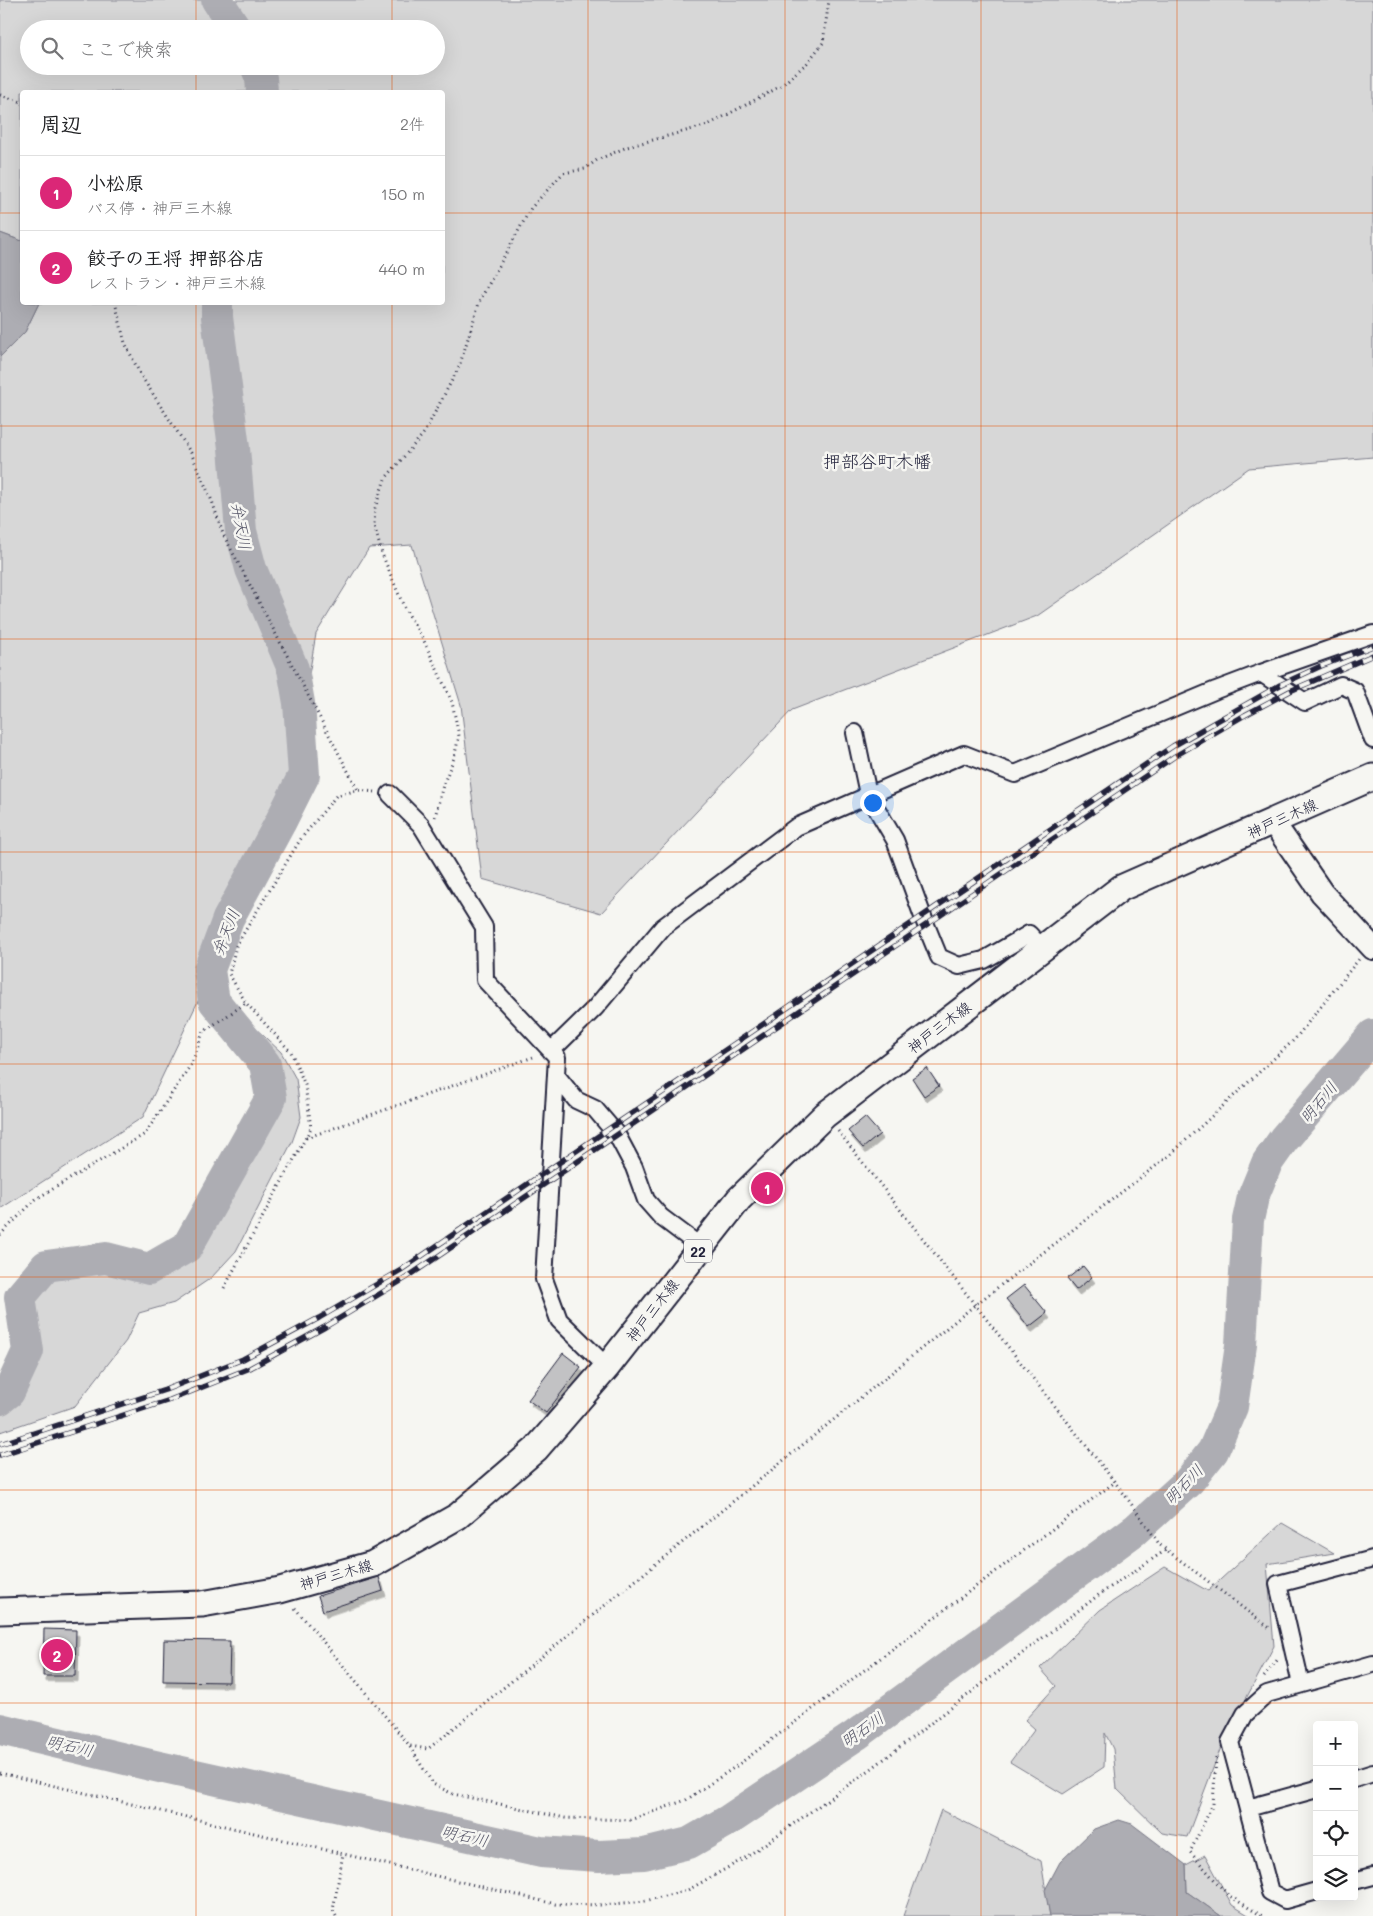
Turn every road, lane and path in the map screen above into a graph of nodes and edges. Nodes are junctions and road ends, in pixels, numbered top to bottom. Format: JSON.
{"nodes":[{"id":1,"x":829,"y":0,"type":"edge"},
{"id":2,"x":0,"y":95,"type":"edge"},
{"id":3,"x":20,"y":101,"type":"edge"},
{"id":4,"x":116,"y":305,"type":"edge"},
{"id":5,"x":1373,"y":634,"type":"edge"},
{"id":6,"x":1261,"y":673,"type":"junction"},
{"id":7,"x":855,"y":733,"type":"dead end"},
{"id":8,"x":1373,"y":740,"type":"edge"},
{"id":9,"x":1373,"y":778,"type":"edge"},
{"id":10,"x":358,"y":790,"type":"junction"},
{"id":11,"x":390,"y":794,"type":"joint"},
{"id":12,"x":868,"y":794,"type":"junction"},
{"id":13,"x":1273,"y":822,"type":"junction"},
{"id":14,"x":428,"y":837,"type":"junction"},
{"id":15,"x":1371,"y":946,"type":"edge"},
{"id":16,"x":1042,"y":948,"type":"junction"},
{"id":17,"x":246,"y":1002,"type":"junction"},
{"id":18,"x":551,"y":1051,"type":"junction"},
{"id":19,"x":556,"y":1075,"type":"junction"},
{"id":20,"x":825,"y":1115,"type":"junction"},
{"id":21,"x":305,"y":1138,"type":"junction"},
{"id":22,"x":0,"y":1235,"type":"edge"},
{"id":23,"x":701,"y":1248,"type":"junction"},
{"id":24,"x":224,"y":1288,"type":"dead end"},
{"id":25,"x":975,"y":1305,"type":"junction"},
{"id":26,"x":607,"y":1366,"type":"junction"},
{"id":27,"x":1115,"y":1482,"type":"junction"},
{"id":28,"x":1166,"y":1550,"type":"junction"},
{"id":29,"x":1373,"y":1559,"type":"edge"},
{"id":30,"x":1201,"y":1576,"type":"dead end"},
{"id":31,"x":280,"y":1590,"type":"junction"},
{"id":32,"x":0,"y":1611,"type":"edge"},
{"id":33,"x":1373,"y":1664,"type":"edge"},
{"id":34,"x":1301,"y":1684,"type":"junction"},
{"id":35,"x":410,"y":1746,"type":"junction"},
{"id":36,"x":0,"y":1773,"type":"edge"},
{"id":37,"x":1373,"y":1773,"type":"edge"},
{"id":38,"x":1358,"y":1778,"type":"edge"},
{"id":39,"x":1313,"y":1790,"type":"edge"},
{"id":40,"x":1248,"y":1808,"type":"junction"},
{"id":41,"x":343,"y":1854,"type":"junction"},
{"id":42,"x":1373,"y":1876,"type":"edge"},
{"id":43,"x":1358,"y":1880,"type":"edge"},
{"id":44,"x":1313,"y":1893,"type":"edge"},
{"id":45,"x":336,"y":1916,"type":"edge"}],
"edges":[{"from":1,"to":14,"type":"path"},
{"from":2,"to":3,"type":"path"},
{"from":4,"to":10,"type":"path"},
{"from":5,"to":6,"type":"street"},
{"from":6,"to":8,"type":"street"},
{"from":6,"to":12,"type":"street"},
{"from":7,"to":12,"type":"street"},
{"from":9,"to":13,"type":"main road","name":"神戸三木線","number":"22"},
{"from":10,"to":11,"type":"path"},
{"from":10,"to":17,"type":"path"},
{"from":11,"to":14,"type":"street"},
{"from":12,"to":16,"type":"street"},
{"from":12,"to":18,"type":"street"},
{"from":13,"to":15,"type":"street"},
{"from":13,"to":16,"type":"main road","name":"神戸三木線","number":"22"},
{"from":14,"to":18,"type":"street"},
{"from":15,"to":25,"type":"path"},
{"from":16,"to":20,"type":"main road","name":"神戸三木線","number":"22"},
{"from":17,"to":21,"type":"path"},
{"from":17,"to":22,"type":"path"},
{"from":18,"to":19,"type":"street"},
{"from":18,"to":21,"type":"path"},
{"from":19,"to":23,"type":"street"},
{"from":19,"to":26,"type":"street"},
{"from":20,"to":23,"type":"main road","name":"神戸三木線","number":"22"},
{"from":20,"to":25,"type":"path"},
{"from":21,"to":24,"type":"path"},
{"from":23,"to":26,"type":"main road","name":"神戸三木線","number":"22"},
{"from":25,"to":27,"type":"path"},
{"from":25,"to":35,"type":"path"},
{"from":26,"to":31,"type":"main road","name":"神戸三木線","number":"22"},
{"from":27,"to":28,"type":"path"},
{"from":27,"to":35,"type":"path"},
{"from":28,"to":30,"type":"path"},
{"from":28,"to":41,"type":"path"},
{"from":29,"to":34,"type":"street"},
{"from":31,"to":32,"type":"main road","name":"神戸三木線","number":"22"},
{"from":31,"to":35,"type":"path"},
{"from":33,"to":34,"type":"street"},
{"from":34,"to":40,"type":"street"},
{"from":36,"to":41,"type":"path"},
{"from":37,"to":38,"type":"street"},
{"from":39,"to":40,"type":"street"},
{"from":40,"to":44,"type":"street"},
{"from":41,"to":45,"type":"path"},
{"from":42,"to":43,"type":"street"}]}
